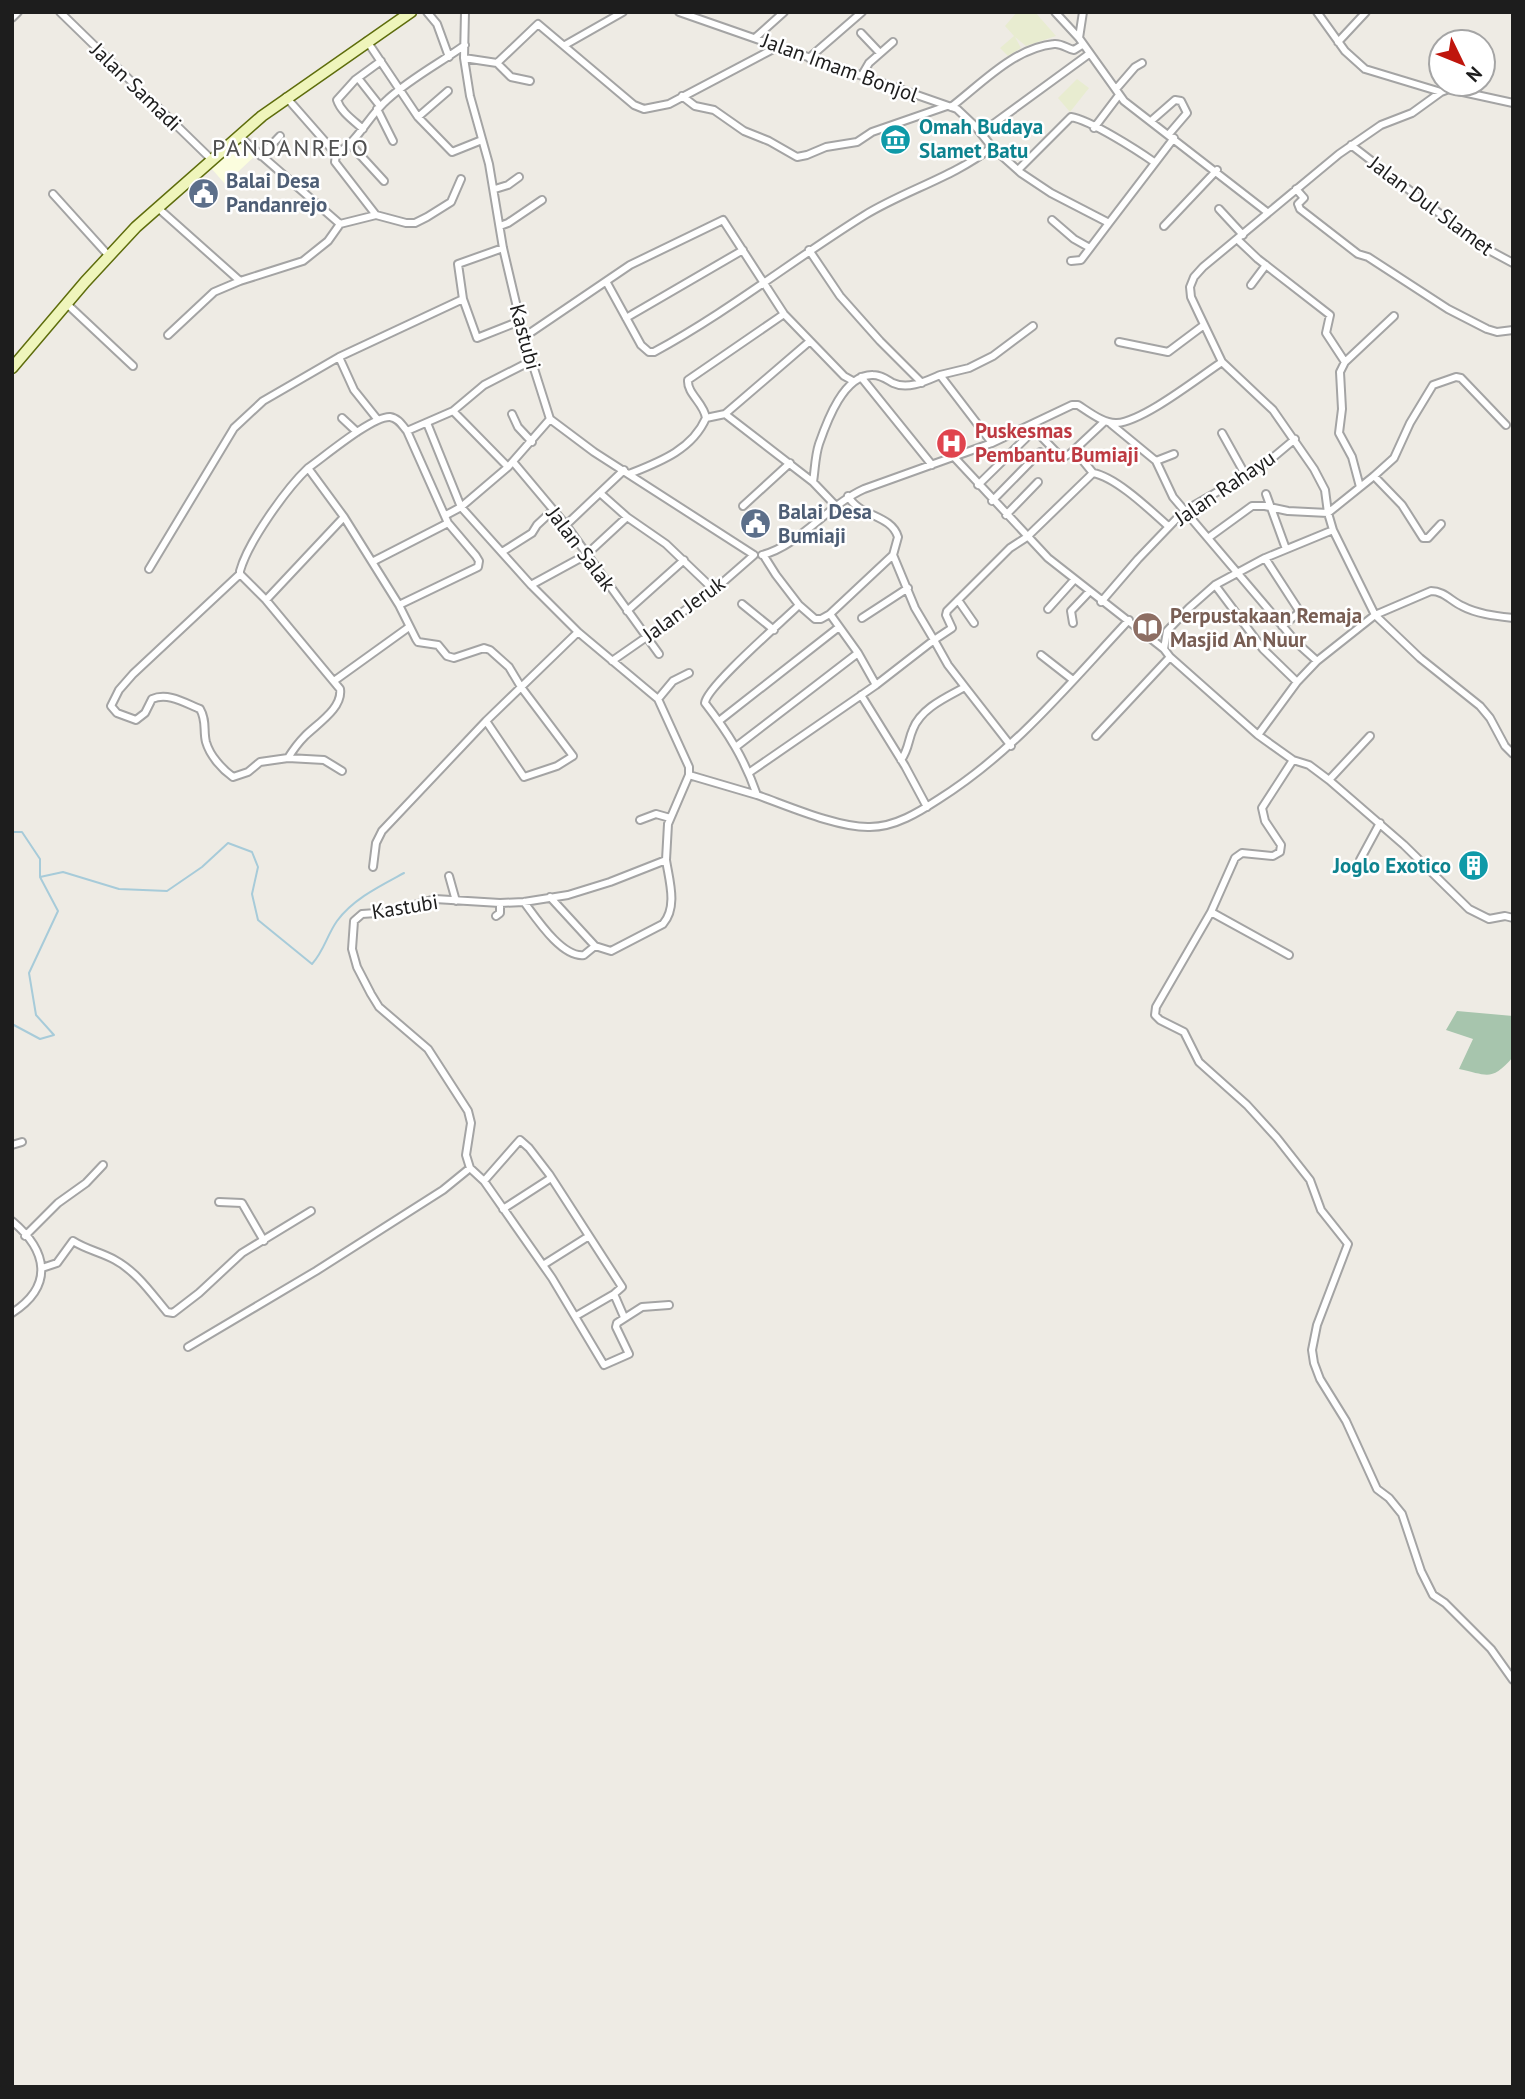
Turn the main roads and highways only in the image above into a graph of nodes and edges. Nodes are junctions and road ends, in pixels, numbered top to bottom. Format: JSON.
{"nodes":[{"id":1,"x":411,"y":12,"type":"edge"},
{"id":2,"x":12,"y":368,"type":"edge"}],
"edges":[{"from":1,"to":2,"type":"main road"}]}
